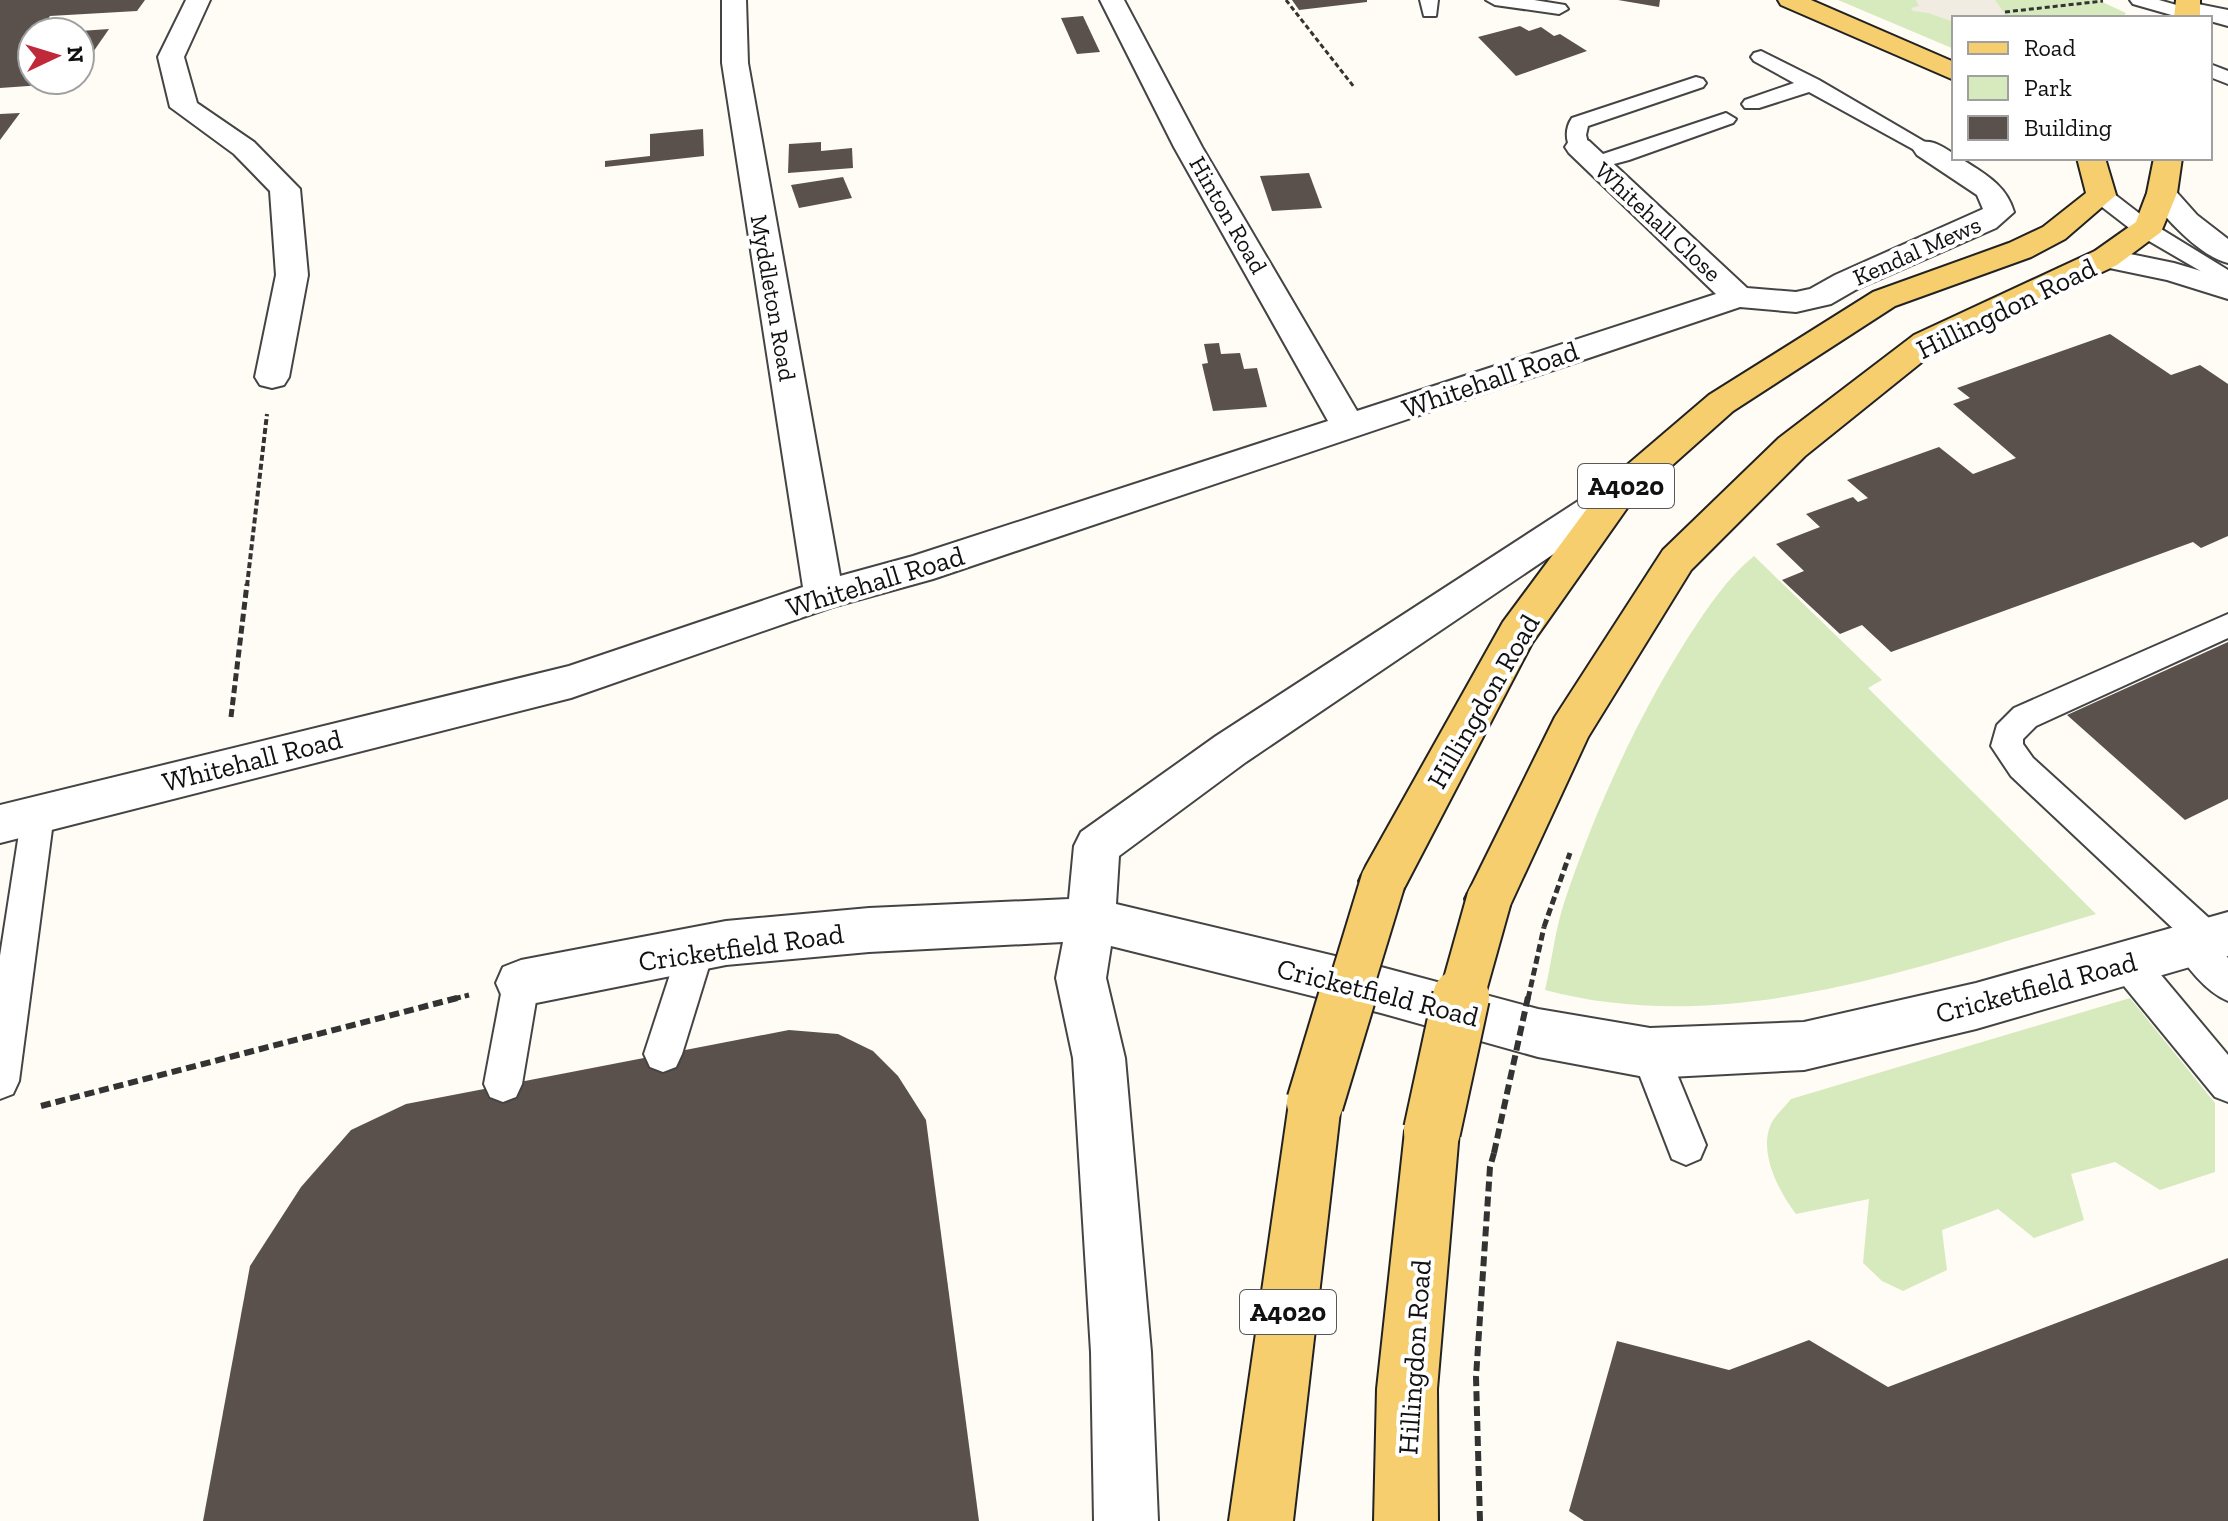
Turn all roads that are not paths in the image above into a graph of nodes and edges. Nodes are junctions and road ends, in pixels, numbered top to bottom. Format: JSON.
{"nodes":[{"id":1,"x":198,"y":0,"type":"edge"},
{"id":2,"x":734,"y":0,"type":"edge"},
{"id":3,"x":1112,"y":0,"type":"edge"},
{"id":4,"x":1495,"y":0,"type":"edge"},
{"id":5,"x":1790,"y":0,"type":"edge"},
{"id":6,"x":2139,"y":0,"type":"edge"},
{"id":7,"x":1559,"y":9,"type":"dead end"},
{"id":8,"x":2188,"y":10,"type":"edge"},
{"id":9,"x":2228,"y":18,"type":"edge"},
{"id":10,"x":1761,"y":57,"type":"dead end"},
{"id":11,"x":1952,"y":71,"type":"edge"},
{"id":12,"x":1696,"y":83,"type":"dead end"},
{"id":13,"x":1812,"y":84,"type":"junction"},
{"id":14,"x":1752,"y":104,"type":"dead end"},
{"id":15,"x":1726,"y":119,"type":"dead end"},
{"id":16,"x":1927,"y":149,"type":"joint"},
{"id":17,"x":1587,"y":155,"type":"junction"},
{"id":18,"x":2092,"y":160,"type":"edge"},
{"id":19,"x":2168,"y":160,"type":"edge"},
{"id":20,"x":2162,"y":193,"type":"junction"},
{"id":21,"x":2101,"y":195,"type":"junction"},
{"id":22,"x":2145,"y":229,"type":"junction"},
{"id":23,"x":2228,"y":254,"type":"edge"},
{"id":24,"x":2106,"y":258,"type":"junction"},
{"id":25,"x":2228,"y":280,"type":"edge"},
{"id":26,"x":2228,"y":289,"type":"edge"},
{"id":27,"x":1738,"y":297,"type":"junction"},
{"id":28,"x":272,"y":377,"type":"road end"},
{"id":29,"x":1349,"y":427,"type":"junction"},
{"id":30,"x":1619,"y":492,"type":"junction"},
{"id":31,"x":824,"y":595,"type":"junction"},
{"id":32,"x":2228,"y":625,"type":"edge"},
{"id":33,"x":19,"y":819,"type":"edge"},
{"id":34,"x":1091,"y":919,"type":"junction"},
{"id":35,"x":2209,"y":939,"type":"edge"},
{"id":36,"x":696,"y":950,"type":"junction"},
{"id":37,"x":2128,"y":963,"type":"junction"},
{"id":38,"x":521,"y":983,"type":"joint"},
{"id":39,"x":2228,"y":984,"type":"edge"},
{"id":40,"x":1650,"y":1053,"type":"junction"},
{"id":41,"x":663,"y":1054,"type":"dead end"},
{"id":42,"x":0,"y":1081,"type":"edge"},
{"id":43,"x":503,"y":1084,"type":"dead end"},
{"id":44,"x":2228,"y":1084,"type":"edge"},
{"id":45,"x":1686,"y":1145,"type":"dead end"},
{"id":46,"x":1126,"y":1521,"type":"edge"},
{"id":47,"x":1261,"y":1521,"type":"edge"},
{"id":48,"x":1406,"y":1521,"type":"edge"}],
"edges":[{"from":1,"to":28,"type":"street"},
{"from":2,"to":31,"type":"street","name":"Myddleton Road"},
{"from":3,"to":29,"type":"street","name":"Hinton Road"},
{"from":4,"to":7,"type":"lane"},
{"from":5,"to":11,"type":"main road"},
{"from":6,"to":8,"type":"lane"},
{"from":8,"to":9,"type":"street"},
{"from":10,"to":13,"type":"lane"},
{"from":12,"to":17,"type":"lane"},
{"from":13,"to":14,"type":"lane"},
{"from":13,"to":16,"type":"lane"},
{"from":15,"to":17,"type":"lane"},
{"from":16,"to":27,"type":"street","name":"Kendal Mews"},
{"from":17,"to":27,"type":"street","name":"Whitehall Close"},
{"from":18,"to":21,"type":"main road"},
{"from":19,"to":20,"type":"main road","name":"Hillingdon Road","number":"A4020"},
{"from":20,"to":22,"type":"main road","name":"Hillingdon Road","number":"A4020"},
{"from":20,"to":23,"type":"street"},
{"from":21,"to":22,"type":"lane"},
{"from":21,"to":30,"type":"main road","name":"Hillingdon Road","number":"A4020"},
{"from":22,"to":24,"type":"main road","name":"Hillingdon Road","number":"A4020"},
{"from":22,"to":25,"type":"lane"},
{"from":24,"to":26,"type":"street"},
{"from":24,"to":48,"type":"main road","name":"Hillingdon Road","number":"A4020","bridge":true},
{"from":27,"to":29,"type":"street","name":"Whitehall Road"},
{"from":29,"to":31,"type":"street","name":"Whitehall Road"},
{"from":30,"to":34,"type":"street"},
{"from":30,"to":47,"type":"main road","name":"Hillingdon Road","number":"A4020","bridge":true},
{"from":31,"to":33,"type":"street","name":"Whitehall Road"},
{"from":32,"to":35,"type":"lane"},
{"from":33,"to":42,"type":"lane"},
{"from":34,"to":36,"type":"street","name":"Cricketfield Road"},
{"from":34,"to":40,"type":"street","name":"Cricketfield Road"},
{"from":34,"to":46,"type":"street"},
{"from":35,"to":37,"type":"street","name":"Cricketfield Road"},
{"from":35,"to":39,"type":"lane"},
{"from":36,"to":38,"type":"street","name":"Cricketfield Road"},
{"from":36,"to":41,"type":"lane"},
{"from":37,"to":40,"type":"street","name":"Cricketfield Road"},
{"from":37,"to":44,"type":"lane"},
{"from":38,"to":43,"type":"lane"},
{"from":40,"to":45,"type":"lane"}]}
